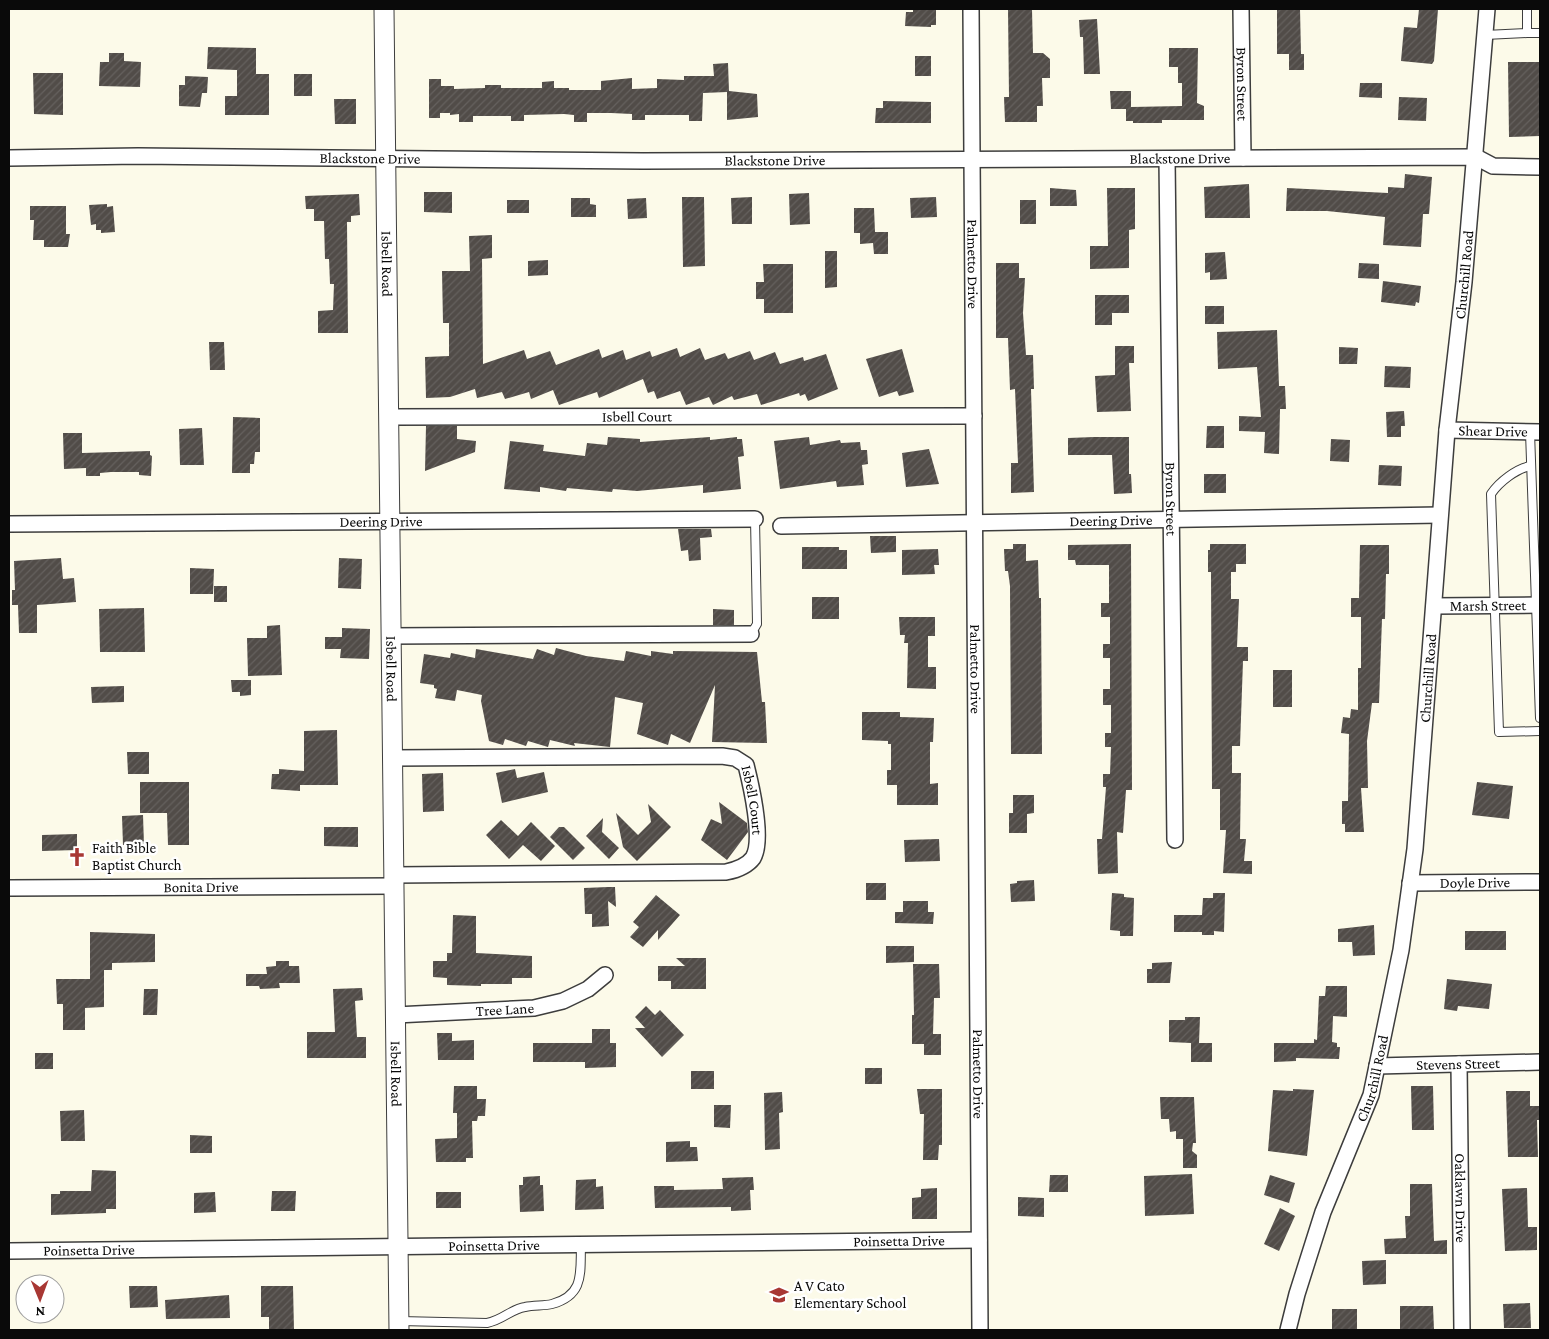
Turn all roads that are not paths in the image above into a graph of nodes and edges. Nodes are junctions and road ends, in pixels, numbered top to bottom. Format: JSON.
{"nodes":[{"id":1,"x":384,"y":9,"type":"edge"},
{"id":2,"x":972,"y":9,"type":"edge"},
{"id":3,"x":1241,"y":9,"type":"edge"},
{"id":4,"x":1487,"y":9,"type":"edge"},
{"id":5,"x":1527,"y":9,"type":"edge"},
{"id":6,"x":1528,"y":33,"type":"junction"},
{"id":7,"x":1540,"y":33,"type":"edge"},
{"id":8,"x":1485,"y":35,"type":"junction"},
{"id":9,"x":1476,"y":157,"type":"junction"},
{"id":10,"x":9,"y":158,"type":"edge"},
{"id":11,"x":386,"y":158,"type":"junction"},
{"id":12,"x":1167,"y":158,"type":"junction"},
{"id":13,"x":1243,"y":158,"type":"junction"},
{"id":14,"x":972,"y":160,"type":"junction"},
{"id":15,"x":1540,"y":167,"type":"edge"},
{"id":16,"x":974,"y":416,"type":"junction"},
{"id":17,"x":389,"y":417,"type":"junction"},
{"id":18,"x":1447,"y":430,"type":"junction"},
{"id":19,"x":1535,"y":432,"type":"edge"},
{"id":20,"x":1531,"y":466,"type":"junction"},
{"id":21,"x":1440,"y":515,"type":"junction"},
{"id":22,"x":755,"y":519,"type":"joint"},
{"id":23,"x":1171,"y":519,"type":"junction"},
{"id":24,"x":390,"y":521,"type":"junction"},
{"id":25,"x":975,"y":521,"type":"junction"},
{"id":26,"x":9,"y":524,"type":"edge"},
{"id":27,"x":781,"y":526,"type":"dead end"},
{"id":28,"x":1538,"y":605,"type":"edge"},
{"id":29,"x":1434,"y":606,"type":"junction"},
{"id":30,"x":1495,"y":606,"type":"junction"},
{"id":31,"x":750,"y":634,"type":"joint"},
{"id":32,"x":391,"y":636,"type":"junction"},
{"id":33,"x":1540,"y":718,"type":"edge"},
{"id":34,"x":1540,"y":731,"type":"edge"},
{"id":35,"x":393,"y":758,"type":"junction"},
{"id":36,"x":1175,"y":840,"type":"dead end"},
{"id":37,"x":394,"y":880,"type":"junction"},
{"id":38,"x":1540,"y":882,"type":"edge"},
{"id":39,"x":1410,"y":883,"type":"junction"},
{"id":40,"x":9,"y":888,"type":"edge"},
{"id":41,"x":605,"y":975,"type":"dead end"},
{"id":42,"x":396,"y":1015,"type":"junction"},
{"id":43,"x":1540,"y":1062,"type":"edge"},
{"id":44,"x":1459,"y":1064,"type":"junction"},
{"id":45,"x":1377,"y":1066,"type":"junction"},
{"id":46,"x":979,"y":1240,"type":"junction"},
{"id":47,"x":581,"y":1245,"type":"junction"},
{"id":48,"x":398,"y":1247,"type":"junction"},
{"id":49,"x":9,"y":1251,"type":"edge"},
{"id":50,"x":459,"y":1321,"type":"junction"},
{"id":51,"x":487,"y":1323,"type":"junction"},
{"id":52,"x":399,"y":1326,"type":"edge"},
{"id":53,"x":459,"y":1330,"type":"edge"},
{"id":54,"x":493,"y":1330,"type":"edge"},
{"id":55,"x":980,"y":1330,"type":"edge"},
{"id":56,"x":1288,"y":1330,"type":"edge"},
{"id":57,"x":1462,"y":1330,"type":"edge"}],
"edges":[{"from":1,"to":11,"type":"street","name":"Isbell Road"},
{"from":2,"to":14,"type":"street","name":"Palmetto Drive"},
{"from":3,"to":13,"type":"street","name":"Byron Street"},
{"from":4,"to":8,"type":"street","name":"Churchill Road"},
{"from":5,"to":6,"type":"lane"},
{"from":6,"to":7,"type":"lane"},
{"from":6,"to":8,"type":"lane"},
{"from":8,"to":9,"type":"street","name":"Churchill Road"},
{"from":9,"to":13,"type":"street","name":"Blackstone Drive"},
{"from":9,"to":15,"type":"street","name":"Blackstone Drive"},
{"from":9,"to":18,"type":"street","name":"Churchill Road"},
{"from":10,"to":11,"type":"street","name":"Blackstone Drive"},
{"from":11,"to":14,"type":"street","name":"Blackstone Drive"},
{"from":11,"to":17,"type":"street","name":"Isbell Road"},
{"from":12,"to":13,"type":"street","name":"Blackstone Drive"},
{"from":12,"to":14,"type":"street","name":"Blackstone Drive"},
{"from":12,"to":23,"type":"street","name":"Byron Street"},
{"from":14,"to":16,"type":"street","name":"Palmetto Drive"},
{"from":16,"to":17,"type":"street","name":"Isbell Court"},
{"from":16,"to":25,"type":"street","name":"Palmetto Drive"},
{"from":17,"to":24,"type":"street","name":"Isbell Road"},
{"from":18,"to":19,"type":"street","name":"Shear Drive"},
{"from":18,"to":21,"type":"street","name":"Churchill Road"},
{"from":19,"to":20,"type":"lane"},
{"from":20,"to":28,"type":"lane"},
{"from":20,"to":30,"type":"lane"},
{"from":21,"to":23,"type":"street","name":"Deering Drive"},
{"from":21,"to":29,"type":"street","name":"Churchill Road"},
{"from":22,"to":24,"type":"street","name":"Deering Drive"},
{"from":22,"to":31,"type":"lane"},
{"from":23,"to":25,"type":"street","name":"Deering Drive"},
{"from":23,"to":36,"type":"street","name":"Byron Street"},
{"from":24,"to":26,"type":"street","name":"Deering Drive"},
{"from":24,"to":32,"type":"street","name":"Isbell Road"},
{"from":25,"to":27,"type":"street","name":"Deering Drive"},
{"from":25,"to":46,"type":"street","name":"Palmetto Drive"},
{"from":28,"to":30,"type":"street","name":"Marsh Street"},
{"from":28,"to":33,"type":"lane"},
{"from":29,"to":30,"type":"street","name":"Marsh Street"},
{"from":29,"to":39,"type":"street","name":"Churchill Road"},
{"from":30,"to":34,"type":"lane"},
{"from":31,"to":32,"type":"street"},
{"from":32,"to":35,"type":"street","name":"Isbell Road"},
{"from":35,"to":37,"type":"street","name":"Isbell Road"},
{"from":35,"to":37,"type":"street","name":"Isbell Court"},
{"from":37,"to":40,"type":"street","name":"Bonita Drive"},
{"from":37,"to":42,"type":"street","name":"Isbell Road"},
{"from":38,"to":39,"type":"street","name":"Doyle Drive"},
{"from":39,"to":45,"type":"street","name":"Churchill Road"},
{"from":41,"to":42,"type":"street","name":"Tree Lane"},
{"from":42,"to":48,"type":"street","name":"Isbell Road"},
{"from":43,"to":44,"type":"street","name":"Stevens Street"},
{"from":44,"to":45,"type":"street","name":"Stevens Street"},
{"from":44,"to":57,"type":"street","name":"Oaklawn Drive"},
{"from":45,"to":56,"type":"street","name":"Churchill Road"},
{"from":46,"to":47,"type":"street","name":"Poinsetta Drive"},
{"from":46,"to":55,"type":"street","name":"Palmetto Drive"},
{"from":47,"to":48,"type":"street","name":"Poinsetta Drive"},
{"from":47,"to":51,"type":"lane"},
{"from":48,"to":49,"type":"street","name":"Poinsetta Drive"},
{"from":48,"to":52,"type":"street","name":"Isbell Road"},
{"from":50,"to":51,"type":"lane"},
{"from":50,"to":52,"type":"lane"},
{"from":50,"to":53,"type":"lane"},
{"from":51,"to":54,"type":"lane"}]}
